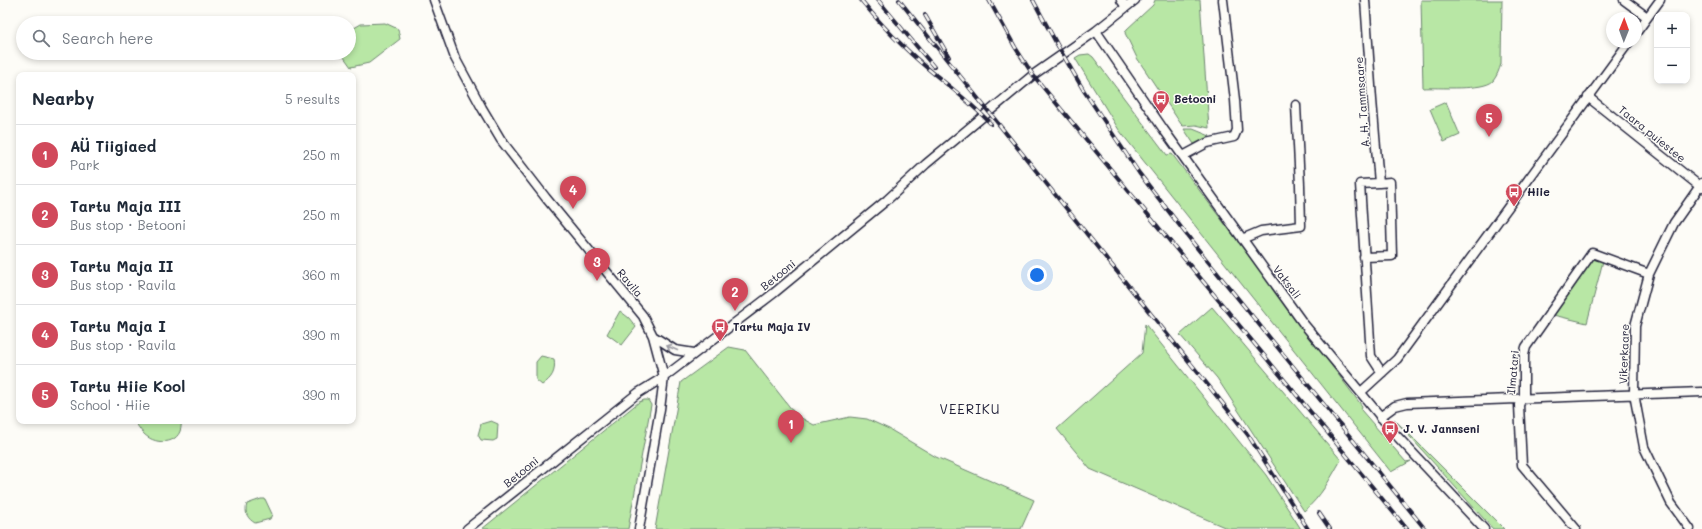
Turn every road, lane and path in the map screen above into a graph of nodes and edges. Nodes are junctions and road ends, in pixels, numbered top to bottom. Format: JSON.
{"nodes":[{"id":1,"x":434,"y":0,"type":"edge"},
{"id":2,"x":1121,"y":0,"type":"edge"},
{"id":3,"x":1135,"y":0,"type":"edge"},
{"id":4,"x":1223,"y":0,"type":"edge"},
{"id":5,"x":1365,"y":0,"type":"edge"},
{"id":6,"x":1624,"y":0,"type":"edge"},
{"id":7,"x":1660,"y":0,"type":"edge"},
{"id":8,"x":1126,"y":7,"type":"junction"},
{"id":9,"x":1647,"y":17,"type":"junction"},
{"id":10,"x":1642,"y":24,"type":"edge"},
{"id":11,"x":1096,"y":31,"type":"junction"},
{"id":12,"x":1625,"y":48,"type":"edge"},
{"id":13,"x":1588,"y":97,"type":"junction"},
{"id":14,"x":1296,"y":105,"type":"dead end"},
{"id":15,"x":1183,"y":156,"type":"junction"},
{"id":16,"x":1379,"y":183,"type":"junction"},
{"id":17,"x":1701,"y":186,"type":"edge"},
{"id":18,"x":1242,"y":239,"type":"junction"},
{"id":19,"x":1364,"y":257,"type":"junction"},
{"id":20,"x":1649,"y":274,"type":"junction"},
{"id":21,"x":653,"y":336,"type":"junction"},
{"id":22,"x":694,"y":353,"type":"junction"},
{"id":23,"x":1382,"y":373,"type":"junction"},
{"id":24,"x":664,"y":377,"type":"junction"},
{"id":25,"x":1361,"y":392,"type":"junction"},
{"id":26,"x":1702,"y":392,"type":"edge"},
{"id":27,"x":1634,"y":394,"type":"junction"},
{"id":28,"x":1523,"y":398,"type":"junction"},
{"id":29,"x":1380,"y":416,"type":"junction"},
{"id":30,"x":467,"y":529,"type":"edge"},
{"id":31,"x":639,"y":529,"type":"edge"},
{"id":32,"x":1484,"y":529,"type":"edge"},
{"id":33,"x":1576,"y":529,"type":"edge"},
{"id":34,"x":1690,"y":529,"type":"edge"}],
"edges":[{"from":1,"to":21,"type":"street","name":"Ravila"},
{"from":2,"to":8,"type":"street"},
{"from":3,"to":8,"type":"street","name":"Betooni"},
{"from":4,"to":15,"type":"street"},
{"from":5,"to":16,"type":"street","name":"A. H. Tammsaare"},
{"from":6,"to":9,"type":"street"},
{"from":7,"to":9,"type":"street"},
{"from":8,"to":11,"type":"street","name":"Betooni"},
{"from":9,"to":10,"type":"street"},
{"from":11,"to":15,"type":"street","name":"Vaksali"},
{"from":11,"to":22,"type":"street","name":"Betooni"},
{"from":12,"to":13,"type":"street"},
{"from":13,"to":17,"type":"street","name":"Taara puiestee"},
{"from":13,"to":23,"type":"street"},
{"from":14,"to":18,"type":"street"},
{"from":15,"to":18,"type":"street","name":"Vaksali"},
{"from":16,"to":19,"type":"street"},
{"from":16,"to":19,"type":"street"},
{"from":17,"to":20,"type":"street","name":"Vikerkaare"},
{"from":18,"to":25,"type":"street","name":"Vaksali"},
{"from":19,"to":23,"type":"street"},
{"from":20,"to":27,"type":"street","name":"Vikerkaare"},
{"from":20,"to":28,"type":"street","name":"Ilmatari"},
{"from":22,"to":21,"type":"street","one_way":true},
{"from":21,"to":24,"type":"street","name":"Ravila"},
{"from":22,"to":24,"type":"street","name":"Betooni"},
{"from":23,"to":25,"type":"street"},
{"from":24,"to":30,"type":"street","name":"Betooni"},
{"from":24,"to":31,"type":"street","name":"Ravila"},
{"from":25,"to":29,"type":"street","name":"Vaksali"},
{"from":26,"to":27,"type":"street"},
{"from":27,"to":28,"type":"street"},
{"from":27,"to":34,"type":"street","name":"Vikerkaare"},
{"from":28,"to":29,"type":"street"},
{"from":28,"to":33,"type":"street","name":"Ilmatari"},
{"from":29,"to":32,"type":"street","name":"Vaksali"}]}
